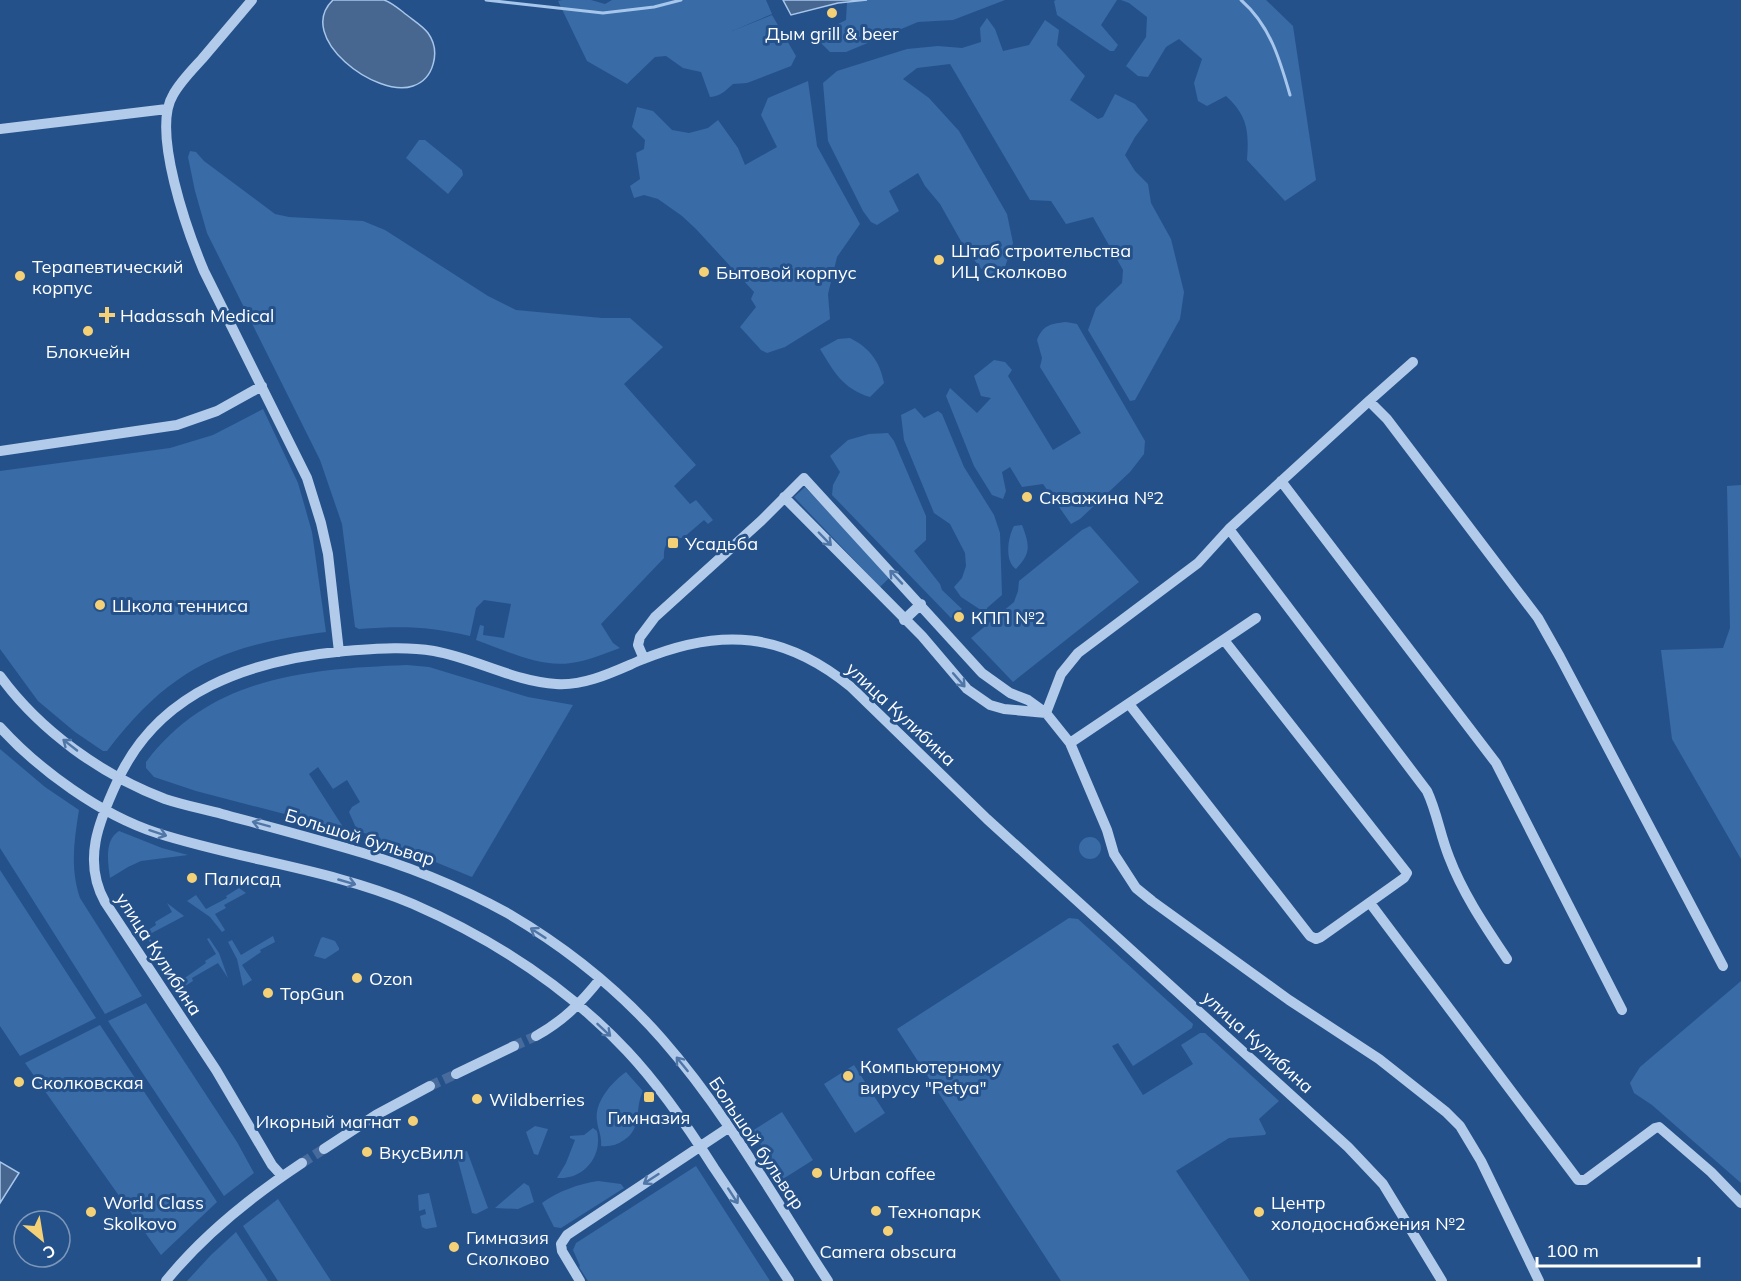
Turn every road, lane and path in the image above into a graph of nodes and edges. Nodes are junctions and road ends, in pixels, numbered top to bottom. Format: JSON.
{"nodes":[{"id":1,"x":252,"y":0,"type":"edge"},
{"id":2,"x":167,"y":109,"type":"junction"},
{"id":3,"x":0,"y":129,"type":"edge"},
{"id":4,"x":1413,"y":362,"type":"dead end"},
{"id":5,"x":262,"y":386,"type":"junction"},
{"id":6,"x":1369,"y":401,"type":"junction"},
{"id":7,"x":0,"y":452,"type":"edge"},
{"id":8,"x":1281,"y":482,"type":"junction"},
{"id":9,"x":784,"y":497,"type":"junction"},
{"id":10,"x":1229,"y":529,"type":"junction"},
{"id":11,"x":921,"y":604,"type":"junction"},
{"id":12,"x":1256,"y":618,"type":"dead end"},
{"id":13,"x":904,"y":620,"type":"junction"},
{"id":14,"x":949,"y":635,"type":"junction"},
{"id":15,"x":1224,"y":640,"type":"junction"},
{"id":16,"x":933,"y":650,"type":"junction"},
{"id":17,"x":339,"y":652,"type":"junction"},
{"id":18,"x":644,"y":659,"type":"junction"},
{"id":19,"x":0,"y":676,"type":"edge"},
{"id":20,"x":1129,"y":704,"type":"junction"},
{"id":21,"x":1046,"y":713,"type":"junction"},
{"id":22,"x":0,"y":727,"type":"edge"},
{"id":23,"x":1070,"y":743,"type":"junction"},
{"id":24,"x":119,"y":777,"type":"junction"},
{"id":25,"x":104,"y":810,"type":"junction"},
{"id":26,"x":1370,"y":903,"type":"junction"},
{"id":27,"x":1507,"y":959,"type":"dead end"},
{"id":28,"x":1723,"y":966,"type":"dead end"},
{"id":29,"x":600,"y":979,"type":"junction"},
{"id":30,"x":578,"y":1005,"type":"junction"},
{"id":31,"x":1622,"y":1010,"type":"dead end"},
{"id":32,"x":536,"y":1036,"type":"tunnel mouth"},
{"id":33,"x":514,"y":1046,"type":"tunnel mouth"},
{"id":34,"x":456,"y":1074,"type":"tunnel mouth"},
{"id":35,"x":430,"y":1086,"type":"tunnel mouth"},
{"id":36,"x":728,"y":1128,"type":"junction"},
{"id":37,"x":700,"y":1147,"type":"junction"},
{"id":38,"x":324,"y":1149,"type":"tunnel mouth"},
{"id":39,"x":302,"y":1163,"type":"tunnel mouth"},
{"id":40,"x":282,"y":1176,"type":"junction"},
{"id":41,"x":1741,"y":1203,"type":"edge"},
{"id":42,"x":1438,"y":1278,"type":"edge"},
{"id":43,"x":166,"y":1281,"type":"edge"},
{"id":44,"x":580,"y":1281,"type":"edge"},
{"id":45,"x":789,"y":1281,"type":"edge"},
{"id":46,"x":828,"y":1281,"type":"edge"},
{"id":47,"x":1539,"y":1281,"type":"edge"}],
"edges":[{"from":1,"to":2,"type":"street"},
{"from":2,"to":3,"type":"street"},
{"from":2,"to":5,"type":"street"},
{"from":4,"to":6,"type":"street"},
{"from":5,"to":7,"type":"street"},
{"from":5,"to":17,"type":"street"},
{"from":6,"to":8,"type":"street"},
{"from":6,"to":28,"type":"street"},
{"from":8,"to":10,"type":"street"},
{"from":8,"to":31,"type":"street"},
{"from":11,"to":9,"type":"street","one_way":true},
{"from":9,"to":13,"type":"street","one_way":true},
{"from":9,"to":18,"type":"street"},
{"from":10,"to":21,"type":"street"},
{"from":10,"to":27,"type":"street"},
{"from":11,"to":13,"type":"street"},
{"from":11,"to":14,"type":"street"},
{"from":12,"to":15,"type":"street"},
{"from":13,"to":16,"type":"street"},
{"from":14,"to":16,"type":"street"},
{"from":14,"to":21,"type":"street"},
{"from":15,"to":20,"type":"street"},
{"from":15,"to":26,"type":"street"},
{"from":16,"to":21,"type":"street","one_way":true},
{"from":17,"to":18,"type":"street","name":"улица Кулибина"},
{"from":17,"to":24,"type":"street","name":"улица Кулибина"},
{"from":18,"to":42,"type":"street","name":"улица Кулибина"},
{"from":24,"to":19,"type":"street","name":"Большой бульвар","one_way":true},
{"from":20,"to":23,"type":"street"},
{"from":20,"to":26,"type":"street"},
{"from":21,"to":23,"type":"street"},
{"from":22,"to":25,"type":"street"},
{"from":23,"to":47,"type":"street"},
{"from":24,"to":25,"type":"street","name":"улица Кулибина"},
{"from":29,"to":24,"type":"street","name":"Большой бульвар","one_way":true},
{"from":25,"to":30,"type":"street","one_way":true},
{"from":25,"to":40,"type":"street","name":"улица Кулибина"},
{"from":26,"to":41,"type":"street"},
{"from":29,"to":30,"type":"street"},
{"from":36,"to":29,"type":"street","name":"Большой бульвар","one_way":true},
{"from":30,"to":32,"type":"street"},
{"from":30,"to":37,"type":"street","one_way":true},
{"from":33,"to":34,"type":"street"},
{"from":35,"to":38,"type":"street"},
{"from":36,"to":37,"type":"street"},
{"from":36,"to":46,"type":"street","name":"Большой бульвар"},
{"from":37,"to":44,"type":"street","one_way":true},
{"from":37,"to":45,"type":"street","one_way":true},
{"from":39,"to":40,"type":"street"},
{"from":40,"to":43,"type":"street"}]}
